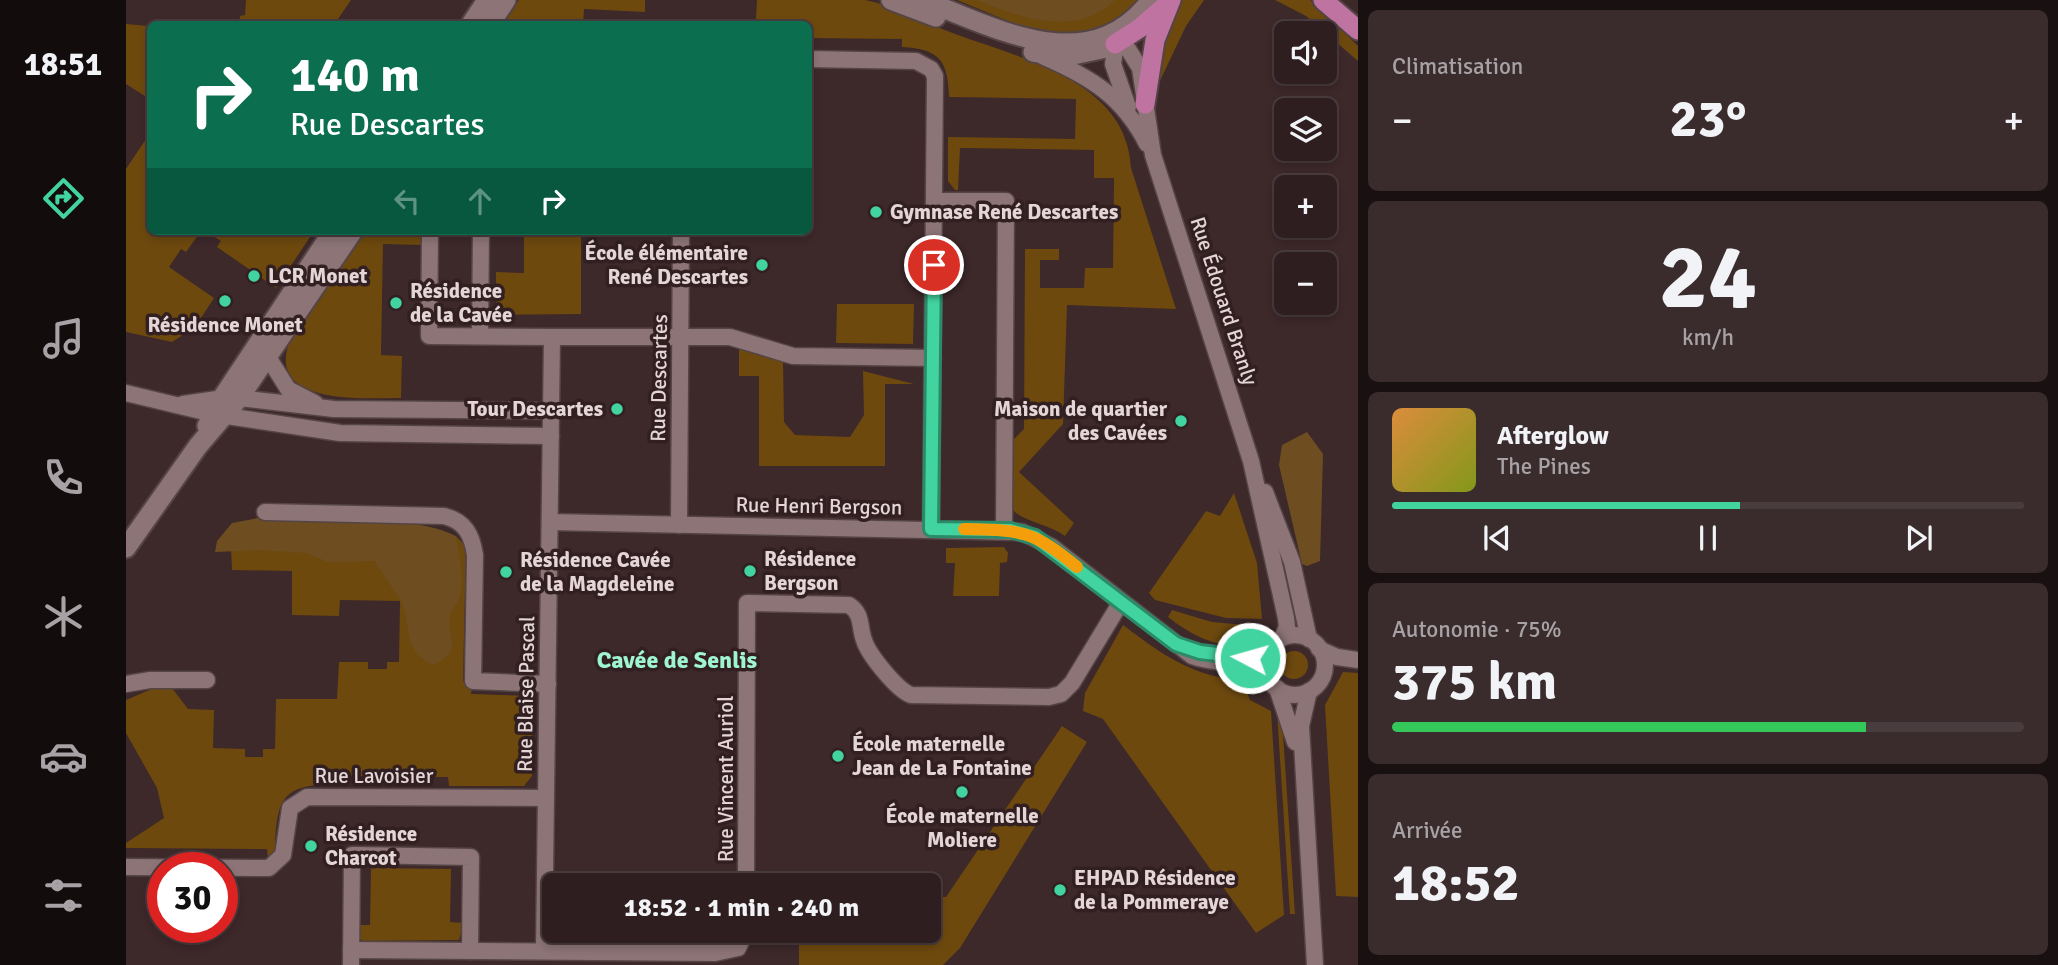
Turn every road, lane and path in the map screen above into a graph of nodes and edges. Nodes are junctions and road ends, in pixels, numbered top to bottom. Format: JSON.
{"nodes":[{"id":1,"x":487,"y":0,"type":"edge"},
{"id":2,"x":506,"y":0,"type":"edge"},
{"id":3,"x":891,"y":0,"type":"edge"},
{"id":4,"x":923,"y":0,"type":"edge"},
{"id":5,"x":1151,"y":0,"type":"edge"},
{"id":6,"x":1171,"y":0,"type":"edge"},
{"id":7,"x":1323,"y":0,"type":"edge"},
{"id":8,"x":1342,"y":0,"type":"edge"},
{"id":9,"x":1358,"y":14,"type":"edge"},
{"id":10,"x":473,"y":21,"type":"edge"},
{"id":11,"x":492,"y":21,"type":"edge"},
{"id":12,"x":1358,"y":30,"type":"edge"},
{"id":13,"x":1118,"y":35,"type":"junction"},
{"id":14,"x":1032,"y":52,"type":"junction"},
{"id":15,"x":812,"y":59,"type":"edge"},
{"id":16,"x":1137,"y":108,"type":"junction"},
{"id":17,"x":935,"y":201,"type":"junction"},
{"id":18,"x":331,"y":235,"type":"edge"},
{"id":19,"x":351,"y":235,"type":"edge"},
{"id":20,"x":430,"y":235,"type":"edge"},
{"id":21,"x":481,"y":235,"type":"edge"},
{"id":22,"x":681,"y":235,"type":"edge"},
{"id":23,"x":480,"y":336,"type":"junction"},
{"id":24,"x":552,"y":337,"type":"junction"},
{"id":25,"x":680,"y":338,"type":"junction"},
{"id":26,"x":268,"y":357,"type":"junction"},
{"id":27,"x":933,"y":358,"type":"junction"},
{"id":28,"x":126,"y":393,"type":"edge"},
{"id":29,"x":225,"y":406,"type":"junction"},
{"id":30,"x":334,"y":409,"type":"junction"},
{"id":31,"x":552,"y":411,"type":"junction"},
{"id":32,"x":332,"y":432,"type":"junction"},
{"id":33,"x":551,"y":436,"type":"junction"},
{"id":34,"x":1251,"y":460,"type":"junction"},
{"id":35,"x":265,"y":512,"type":"dead end"},
{"id":36,"x":550,"y":522,"type":"junction"},
{"id":37,"x":678,"y":525,"type":"junction"},
{"id":38,"x":931,"y":529,"type":"junction"},
{"id":39,"x":1003,"y":530,"type":"junction"},
{"id":40,"x":126,"y":548,"type":"edge"},
{"id":41,"x":1121,"y":602,"type":"junction"},
{"id":42,"x":1282,"y":638,"type":"junction"},
{"id":43,"x":1176,"y":644,"type":"junction"},
{"id":44,"x":1314,"y":644,"type":"junction"},
{"id":45,"x":1268,"y":653,"type":"junction"},
{"id":46,"x":1358,"y":660,"type":"edge"},
{"id":47,"x":1322,"y":675,"type":"junction"},
{"id":48,"x":206,"y":680,"type":"dead end"},
{"id":49,"x":1272,"y":682,"type":"junction"},
{"id":50,"x":126,"y":684,"type":"edge"},
{"id":51,"x":548,"y":684,"type":"junction"},
{"id":52,"x":1309,"y":691,"type":"junction"},
{"id":53,"x":1303,"y":777,"type":"junction"},
{"id":54,"x":546,"y":798,"type":"junction"},
{"id":55,"x":126,"y":867,"type":"edge"},
{"id":56,"x":746,"y":873,"type":"edge"},
{"id":57,"x":740,"y":943,"type":"edge"},
{"id":58,"x":470,"y":951,"type":"junction"},
{"id":59,"x":544,"y":951,"type":"junction"},
{"id":60,"x":351,"y":957,"type":"edge"},
{"id":61,"x":1315,"y":965,"type":"edge"}],
"edges":[{"from":1,"to":10,"type":"main road"},
{"from":2,"to":11,"type":"main road"},
{"from":3,"to":14,"type":"main road"},
{"from":4,"to":13,"type":"main road"},
{"from":5,"to":13,"type":"main road"},
{"from":6,"to":13,"type":"highway"},
{"from":6,"to":16,"type":"highway"},
{"from":7,"to":12,"type":"highway"},
{"from":8,"to":9,"type":"highway"},
{"from":13,"to":14,"type":"main road"},
{"from":13,"to":16,"type":"street","name":"Rue Édouard Branly"},
{"from":13,"to":16,"type":"street","name":"Rue Édouard Branly"},
{"from":14,"to":16,"type":"street"},
{"from":15,"to":17,"type":"street"},
{"from":16,"to":34,"type":"street","name":"Rue Édouard Branly"},
{"from":17,"to":27,"type":"street"},
{"from":17,"to":39,"type":"street"},
{"from":18,"to":29,"type":"main road"},
{"from":19,"to":26,"type":"main road"},
{"from":20,"to":23,"type":"street"},
{"from":21,"to":23,"type":"street"},
{"from":22,"to":25,"type":"street","name":"Rue Descartes"},
{"from":23,"to":24,"type":"street"},
{"from":24,"to":25,"type":"street"},
{"from":24,"to":31,"type":"street","name":"Rue Blaise Pascal"},
{"from":25,"to":27,"type":"street"},
{"from":25,"to":37,"type":"street","name":"Rue Descartes"},
{"from":26,"to":29,"type":"main road"},
{"from":26,"to":30,"type":"street"},
{"from":27,"to":38,"type":"street"},
{"from":28,"to":29,"type":"street"},
{"from":29,"to":30,"type":"street"},
{"from":29,"to":32,"type":"street"},
{"from":29,"to":40,"type":"main road"},
{"from":30,"to":31,"type":"street"},
{"from":30,"to":32,"type":"street"},
{"from":31,"to":33,"type":"street","name":"Rue Blaise Pascal"},
{"from":32,"to":33,"type":"street"},
{"from":33,"to":36,"type":"street","name":"Rue Blaise Pascal"},
{"from":34,"to":42,"type":"street","name":"Rue Édouard Branly"},
{"from":34,"to":44,"type":"street","name":"Rue Édouard Branly"},
{"from":35,"to":51,"type":"street"},
{"from":36,"to":37,"type":"street","name":"Rue Henri Bergson"},
{"from":36,"to":51,"type":"street","name":"Rue Blaise Pascal"},
{"from":37,"to":38,"type":"street","name":"Rue Henri Bergson"},
{"from":38,"to":39,"type":"street","name":"Rue Henri Bergson"},
{"from":39,"to":41,"type":"street","name":"Rue Henri Bergson"},
{"from":41,"to":43,"type":"street","name":"Rue Henri Bergson"},
{"from":41,"to":56,"type":"street","name":"Rue Vincent Auriol"},
{"from":42,"to":44,"type":"street"},
{"from":42,"to":45,"type":"street"},
{"from":43,"to":45,"type":"street","name":"Rue Henri Bergson"},
{"from":43,"to":49,"type":"street","name":"Rue Henri Bergson"},
{"from":44,"to":46,"type":"street"},
{"from":44,"to":47,"type":"street"},
{"from":45,"to":49,"type":"street"},
{"from":46,"to":47,"type":"street"},
{"from":47,"to":52,"type":"street"},
{"from":48,"to":50,"type":"street"},
{"from":49,"to":52,"type":"street"},
{"from":49,"to":53,"type":"street"},
{"from":51,"to":54,"type":"street","name":"Rue Blaise Pascal"},
{"from":52,"to":53,"type":"street"},
{"from":53,"to":61,"type":"street"},
{"from":54,"to":55,"type":"street","name":"Rue Lavoisier"},
{"from":54,"to":59,"type":"street","name":"Rue Blaise Pascal"},
{"from":57,"to":59,"type":"street"},
{"from":58,"to":59,"type":"street"},
{"from":58,"to":60,"type":"street"},
{"from":58,"to":60,"type":"street"}]}
